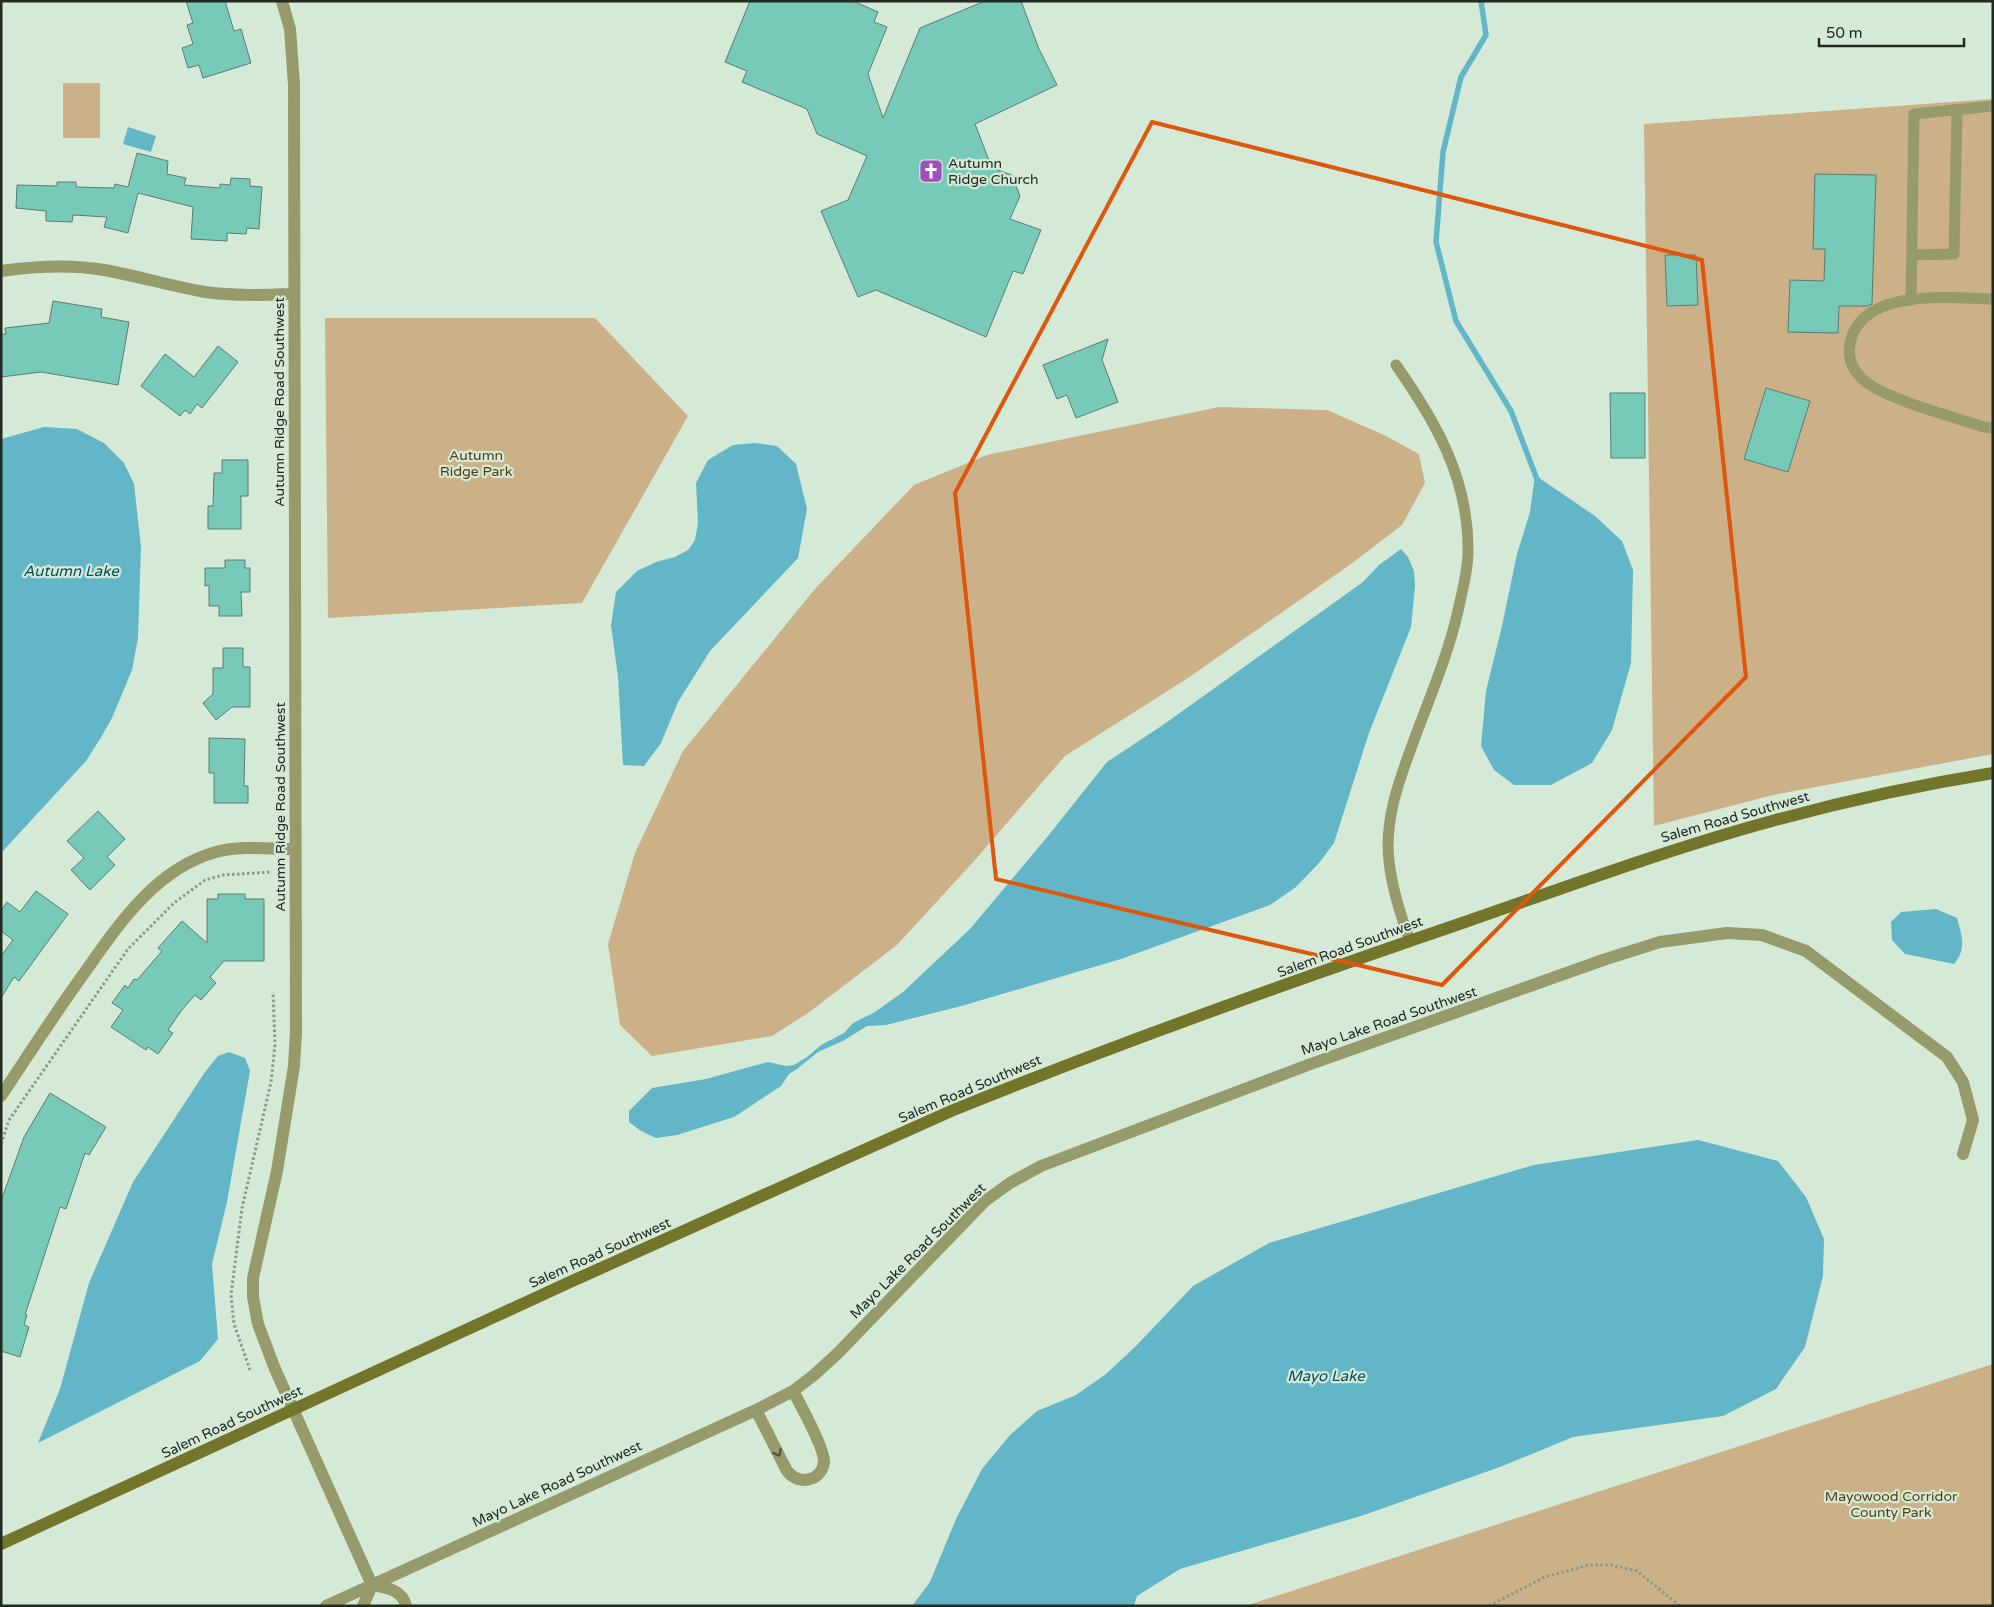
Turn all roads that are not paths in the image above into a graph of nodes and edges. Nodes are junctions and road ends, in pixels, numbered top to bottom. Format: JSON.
{"nodes":[{"id":1,"x":282,"y":1,"type":"edge"},
{"id":2,"x":1993,"y":106,"type":"edge"},
{"id":3,"x":1957,"y":110,"type":"junction"},
{"id":4,"x":1912,"y":255,"type":"junction"},
{"id":5,"x":1,"y":271,"type":"edge"},
{"id":6,"x":293,"y":294,"type":"junction"},
{"id":7,"x":1993,"y":299,"type":"edge"},
{"id":8,"x":1911,"y":300,"type":"junction"},
{"id":9,"x":1396,"y":365,"type":"dead end"},
{"id":10,"x":1993,"y":428,"type":"edge"},
{"id":11,"x":1993,"y":773,"type":"edge"},
{"id":12,"x":295,"y":849,"type":"junction"},
{"id":13,"x":1410,"y":941,"type":"junction"},
{"id":14,"x":1,"y":1096,"type":"edge"},
{"id":15,"x":1963,"y":1154,"type":"dead end"},
{"id":16,"x":793,"y":1391,"type":"junction"},
{"id":17,"x":294,"y":1410,"type":"junction"},
{"id":18,"x":756,"y":1410,"type":"junction"},
{"id":19,"x":1,"y":1544,"type":"edge"},
{"id":20,"x":372,"y":1585,"type":"junction"},
{"id":21,"x":326,"y":1606,"type":"edge"},
{"id":22,"x":364,"y":1606,"type":"edge"},
{"id":23,"x":406,"y":1606,"type":"edge"}],
"edges":[{"from":1,"to":6,"type":"street","name":"Autumn Ridge Road Southwest"},
{"from":2,"to":3,"type":"lane"},
{"from":3,"to":4,"type":"lane"},
{"from":3,"to":4,"type":"lane"},
{"from":4,"to":8,"type":"lane"},
{"from":5,"to":6,"type":"street"},
{"from":6,"to":12,"type":"street","name":"Autumn Ridge Road Southwest"},
{"from":7,"to":8,"type":"lane"},
{"from":8,"to":10,"type":"lane"},
{"from":9,"to":13,"type":"lane"},
{"from":11,"to":13,"type":"main road","name":"Salem Road Southwest"},
{"from":12,"to":14,"type":"street"},
{"from":12,"to":17,"type":"street","name":"Autumn Ridge Road Southwest"},
{"from":13,"to":17,"type":"main road","name":"Salem Road Southwest"},
{"from":15,"to":16,"type":"street","name":"Mayo Lake Road Southwest"},
{"from":16,"to":18,"type":"street","name":"Mayo Lake Road Southwest"},
{"from":18,"to":16,"type":"street","one_way":true},
{"from":17,"to":19,"type":"main road","name":"Salem Road Southwest"},
{"from":17,"to":20,"type":"street","name":"Autumn Ridge Road Southwest"},
{"from":18,"to":20,"type":"street","name":"Mayo Lake Road Southwest"},
{"from":20,"to":21,"type":"street","name":"Mayo Lake Road Southwest"},
{"from":20,"to":22,"type":"street"},
{"from":20,"to":23,"type":"street"}]}
